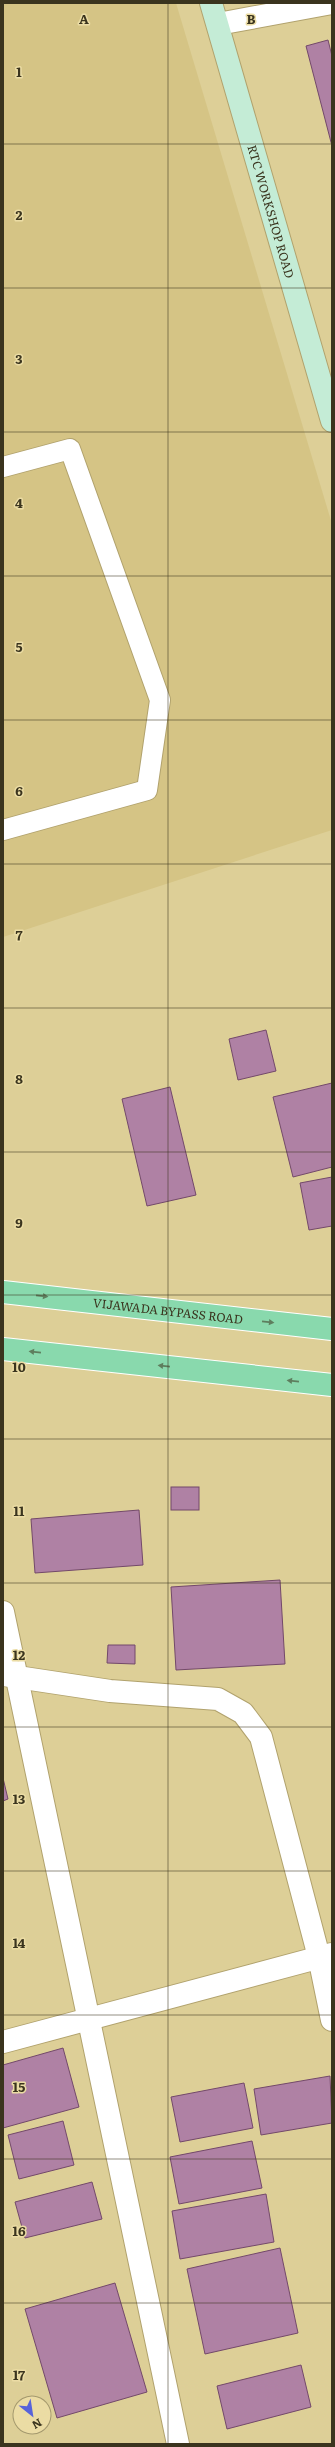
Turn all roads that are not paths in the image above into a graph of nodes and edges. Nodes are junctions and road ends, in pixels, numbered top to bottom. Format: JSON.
{"nodes":[{"id":1,"x":212,"y":3,"type":"edge"},
{"id":2,"x":332,"y":3,"type":"edge"},
{"id":3,"x":218,"y":24,"type":"junction"},
{"id":4,"x":331,"y":415,"type":"edge"},
{"id":5,"x":3,"y":467,"type":"edge"},
{"id":6,"x":3,"y":830,"type":"edge"},
{"id":7,"x":3,"y":1292,"type":"edge"},
{"id":8,"x":332,"y":1329,"type":"edge"},
{"id":9,"x":3,"y":1349,"type":"edge"},
{"id":10,"x":332,"y":1385,"type":"edge"},
{"id":11,"x":3,"y":1612,"type":"edge"},
{"id":12,"x":10,"y":1675,"type":"edge"},
{"id":13,"x":326,"y":1955,"type":"edge"},
{"id":14,"x":88,"y":2019,"type":"junction"},
{"id":15,"x":332,"y":2020,"type":"edge"},
{"id":16,"x":3,"y":2042,"type":"edge"},
{"id":17,"x":178,"y":2444,"type":"edge"}],
"edges":[{"from":1,"to":3,"type":"street","name":"RTC WORKSHOP ROAD"},
{"from":2,"to":3,"type":"street"},
{"from":3,"to":4,"type":"street","name":"RTC WORKSHOP ROAD"},
{"from":5,"to":6,"type":"lane"},
{"from":7,"to":8,"type":"main road","name":"VIJAWADA BYPASS ROAD","one_way":true},
{"from":10,"to":9,"type":"main road","one_way":true},
{"from":11,"to":12,"type":"street"},
{"from":12,"to":13,"type":"street"},
{"from":12,"to":14,"type":"street"},
{"from":13,"to":14,"type":"street"},
{"from":13,"to":15,"type":"street"},
{"from":14,"to":16,"type":"street"},
{"from":14,"to":17,"type":"street"}]}
